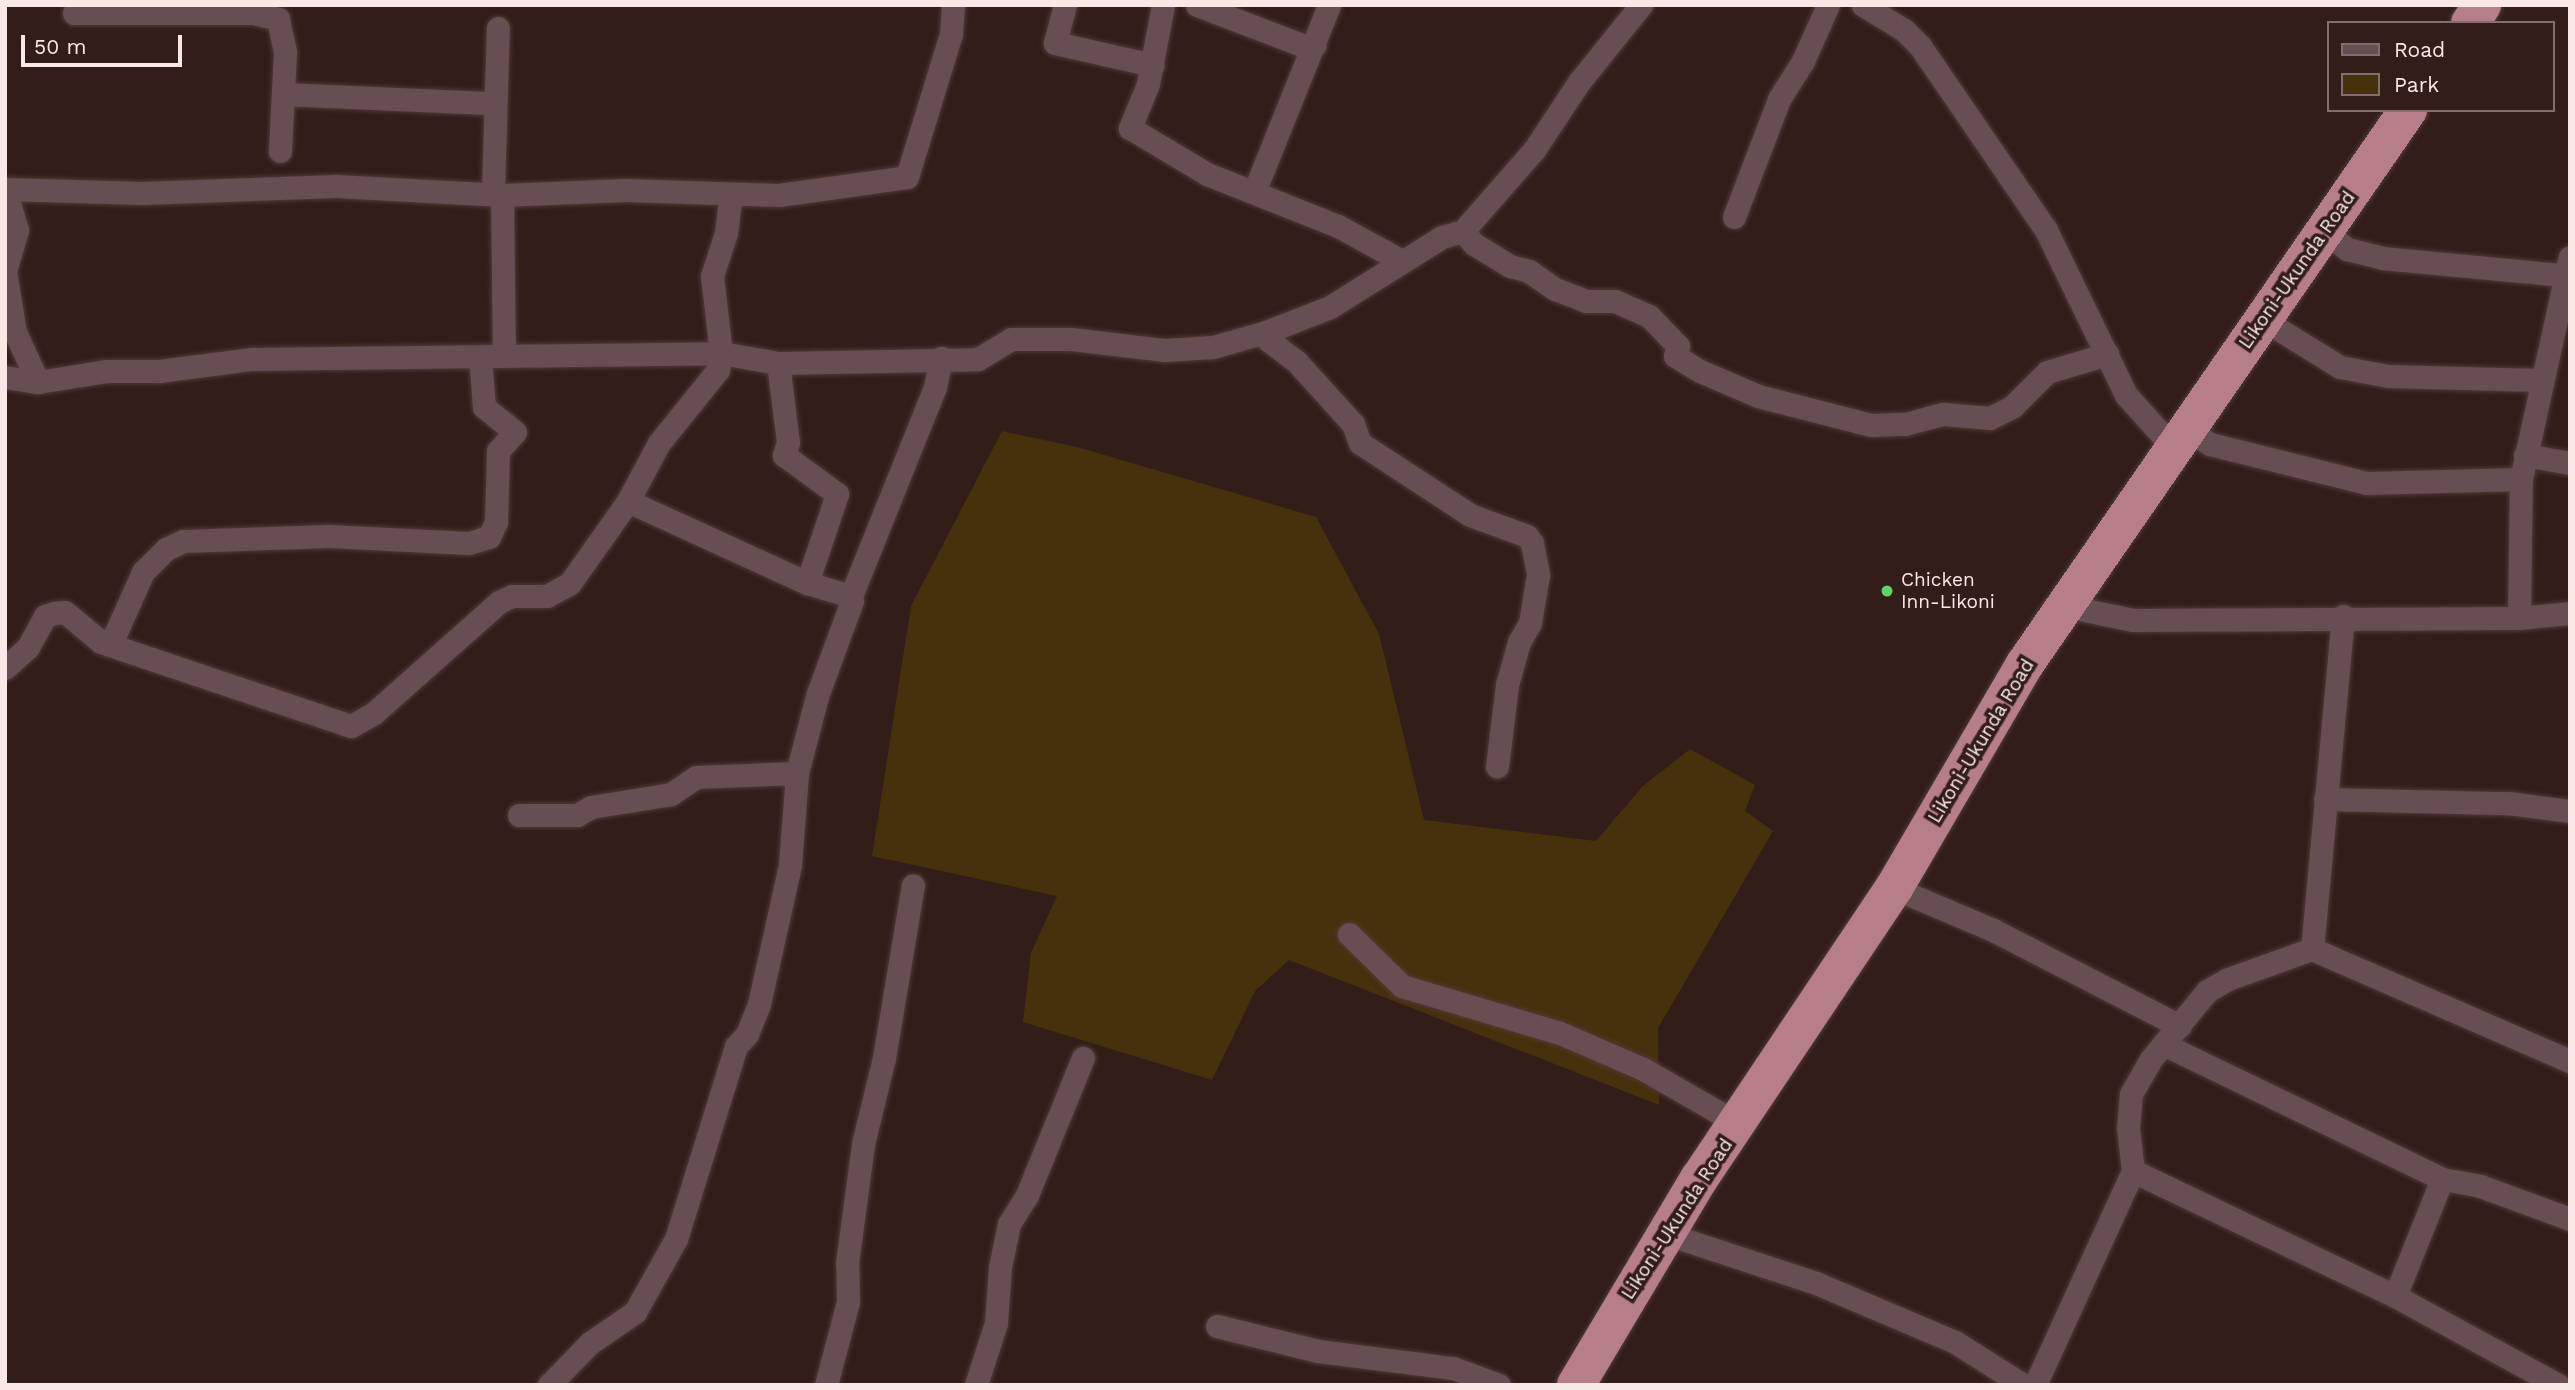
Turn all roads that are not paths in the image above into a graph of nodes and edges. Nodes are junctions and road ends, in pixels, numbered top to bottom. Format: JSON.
{"nodes":[{"id":1,"x":953,"y":5,"type":"edge"},
{"id":2,"x":1065,"y":5,"type":"edge"},
{"id":3,"x":1163,"y":5,"type":"edge"},
{"id":4,"x":1197,"y":5,"type":"edge"},
{"id":5,"x":1329,"y":5,"type":"edge"},
{"id":6,"x":1641,"y":5,"type":"edge"},
{"id":7,"x":1828,"y":5,"type":"edge"},
{"id":8,"x":1863,"y":5,"type":"edge"},
{"id":9,"x":2482,"y":5,"type":"edge"},
{"id":10,"x":74,"y":13,"type":"dead end"},
{"id":11,"x":2471,"y":21,"type":"edge"},
{"id":12,"x":498,"y":28,"type":"dead end"},
{"id":13,"x":1315,"y":45,"type":"junction"},
{"id":14,"x":1153,"y":65,"type":"junction"},
{"id":15,"x":283,"y":94,"type":"junction"},
{"id":16,"x":493,"y":103,"type":"junction"},
{"id":17,"x":2407,"y":112,"type":"edge"},
{"id":18,"x":280,"y":151,"type":"dead end"},
{"id":19,"x":1254,"y":192,"type":"junction"},
{"id":20,"x":498,"y":194,"type":"junction"},
{"id":21,"x":731,"y":194,"type":"junction"},
{"id":22,"x":1734,"y":217,"type":"dead end"},
{"id":23,"x":2324,"y":230,"type":"junction"},
{"id":24,"x":1463,"y":231,"type":"junction"},
{"id":25,"x":1402,"y":261,"type":"junction"},
{"id":26,"x":2567,"y":266,"type":"edge"},
{"id":27,"x":2262,"y":320,"type":"junction"},
{"id":28,"x":1266,"y":332,"type":"junction"},
{"id":29,"x":2559,"y":335,"type":"edge"},
{"id":30,"x":721,"y":353,"type":"junction"},
{"id":31,"x":2107,"y":354,"type":"junction"},
{"id":32,"x":480,"y":356,"type":"junction"},
{"id":33,"x":504,"y":356,"type":"junction"},
{"id":34,"x":941,"y":358,"type":"junction"},
{"id":35,"x":778,"y":363,"type":"junction"},
{"id":36,"x":5,"y":377,"type":"edge"},
{"id":37,"x":2540,"y":380,"type":"junction"},
{"id":38,"x":38,"y":382,"type":"junction"},
{"id":39,"x":2179,"y":438,"type":"junction"},
{"id":40,"x":2525,"y":455,"type":"junction"},
{"id":41,"x":2570,"y":463,"type":"edge"},
{"id":42,"x":2521,"y":479,"type":"junction"},
{"id":43,"x":628,"y":501,"type":"junction"},
{"id":44,"x":807,"y":583,"type":"junction"},
{"id":45,"x":851,"y":596,"type":"junction"},
{"id":46,"x":2065,"y":606,"type":"junction"},
{"id":47,"x":2570,"y":613,"type":"edge"},
{"id":48,"x":2343,"y":616,"type":"junction"},
{"id":49,"x":2519,"y":618,"type":"junction"},
{"id":50,"x":101,"y":642,"type":"junction"},
{"id":51,"x":5,"y":668,"type":"edge"},
{"id":52,"x":1497,"y":766,"type":"dead end"},
{"id":53,"x":797,"y":773,"type":"junction"},
{"id":54,"x":2325,"y":799,"type":"junction"},
{"id":55,"x":2570,"y":811,"type":"edge"},
{"id":56,"x":519,"y":815,"type":"dead end"},
{"id":57,"x":913,"y":885,"type":"dead end"},
{"id":58,"x":1894,"y":888,"type":"junction"},
{"id":59,"x":1349,"y":934,"type":"dead end"},
{"id":60,"x":2312,"y":948,"type":"junction"},
{"id":61,"x":2180,"y":1026,"type":"junction"},
{"id":62,"x":2162,"y":1044,"type":"junction"},
{"id":63,"x":1083,"y":1058,"type":"dead end"},
{"id":64,"x":2570,"y":1061,"type":"edge"},
{"id":65,"x":1739,"y":1124,"type":"junction"},
{"id":66,"x":2133,"y":1171,"type":"junction"},
{"id":67,"x":2442,"y":1179,"type":"junction"},
{"id":68,"x":2570,"y":1219,"type":"edge"},
{"id":69,"x":1667,"y":1234,"type":"junction"},
{"id":70,"x":2395,"y":1296,"type":"junction"},
{"id":71,"x":1217,"y":1326,"type":"dead end"},
{"id":72,"x":550,"y":1385,"type":"edge"},
{"id":73,"x":826,"y":1385,"type":"edge"},
{"id":74,"x":976,"y":1385,"type":"edge"},
{"id":75,"x":1499,"y":1385,"type":"edge"},
{"id":76,"x":1576,"y":1385,"type":"edge"},
{"id":77,"x":2023,"y":1385,"type":"edge"},
{"id":78,"x":2035,"y":1385,"type":"edge"},
{"id":79,"x":2558,"y":1385,"type":"edge"}],
"edges":[{"from":1,"to":21,"type":"street"},
{"from":2,"to":14,"type":"street"},
{"from":3,"to":14,"type":"street"},
{"from":4,"to":13,"type":"street"},
{"from":5,"to":13,"type":"street"},
{"from":6,"to":24,"type":"street"},
{"from":7,"to":22,"type":"street"},
{"from":8,"to":31,"type":"street"},
{"from":9,"to":11,"type":"highway"},
{"from":10,"to":15,"type":"street"},
{"from":12,"to":16,"type":"street"},
{"from":13,"to":19,"type":"street"},
{"from":14,"to":19,"type":"street"},
{"from":15,"to":16,"type":"street"},
{"from":15,"to":18,"type":"street"},
{"from":16,"to":20,"type":"street"},
{"from":17,"to":23,"type":"highway","name":"Likoni-Ukunda Road"},
{"from":19,"to":25,"type":"street"},
{"from":20,"to":21,"type":"street"},
{"from":20,"to":33,"type":"street"},
{"from":20,"to":38,"type":"street"},
{"from":21,"to":30,"type":"street"},
{"from":23,"to":26,"type":"street"},
{"from":23,"to":27,"type":"highway","name":"Likoni-Ukunda Road"},
{"from":24,"to":25,"type":"street"},
{"from":24,"to":31,"type":"street"},
{"from":25,"to":28,"type":"street"},
{"from":26,"to":29,"type":"street"},
{"from":27,"to":37,"type":"street"},
{"from":27,"to":39,"type":"highway","name":"Likoni-Ukunda Road"},
{"from":28,"to":34,"type":"street"},
{"from":28,"to":52,"type":"street"},
{"from":29,"to":37,"type":"street"},
{"from":30,"to":33,"type":"street"},
{"from":30,"to":35,"type":"street"},
{"from":30,"to":43,"type":"street"},
{"from":31,"to":39,"type":"street"},
{"from":32,"to":33,"type":"street"},
{"from":32,"to":38,"type":"street"},
{"from":32,"to":50,"type":"street"},
{"from":34,"to":35,"type":"street"},
{"from":34,"to":45,"type":"street"},
{"from":35,"to":44,"type":"street"},
{"from":36,"to":38,"type":"street"},
{"from":37,"to":40,"type":"street"},
{"from":39,"to":42,"type":"street"},
{"from":39,"to":46,"type":"highway","name":"Likoni-Ukunda Road"},
{"from":40,"to":41,"type":"street"},
{"from":40,"to":42,"type":"street"},
{"from":42,"to":49,"type":"street"},
{"from":43,"to":44,"type":"street"},
{"from":43,"to":50,"type":"street"},
{"from":44,"to":45,"type":"street"},
{"from":45,"to":53,"type":"street"},
{"from":46,"to":48,"type":"street"},
{"from":46,"to":58,"type":"highway","name":"Likoni-Ukunda Road"},
{"from":47,"to":49,"type":"street"},
{"from":48,"to":49,"type":"street"},
{"from":48,"to":54,"type":"street"},
{"from":50,"to":51,"type":"street"},
{"from":53,"to":56,"type":"street"},
{"from":53,"to":72,"type":"street"},
{"from":54,"to":55,"type":"street"},
{"from":54,"to":60,"type":"street"},
{"from":57,"to":73,"type":"street"},
{"from":58,"to":61,"type":"street"},
{"from":58,"to":65,"type":"highway","name":"Likoni-Ukunda Road"},
{"from":59,"to":65,"type":"street"},
{"from":60,"to":61,"type":"street"},
{"from":60,"to":64,"type":"street"},
{"from":61,"to":62,"type":"street"},
{"from":62,"to":66,"type":"street"},
{"from":62,"to":67,"type":"street"},
{"from":63,"to":74,"type":"street"},
{"from":65,"to":69,"type":"highway","name":"Likoni-Ukunda Road"},
{"from":66,"to":70,"type":"street"},
{"from":66,"to":78,"type":"street"},
{"from":67,"to":68,"type":"street"},
{"from":67,"to":70,"type":"street"},
{"from":69,"to":76,"type":"highway","name":"Likoni-Ukunda Road"},
{"from":69,"to":77,"type":"street"},
{"from":70,"to":79,"type":"street"},
{"from":71,"to":75,"type":"street"}]}
